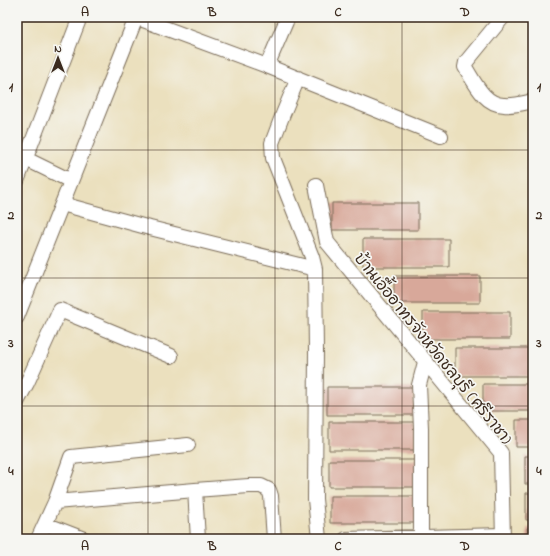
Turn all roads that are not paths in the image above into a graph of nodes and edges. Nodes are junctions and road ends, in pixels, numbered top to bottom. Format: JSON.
{"nodes":[{"id":1,"x":80,"y":17,"type":"edge"},
{"id":2,"x":136,"y":17,"type":"edge"},
{"id":3,"x":288,"y":17,"type":"edge"},
{"id":4,"x":502,"y":17,"type":"edge"},
{"id":5,"x":266,"y":66,"type":"junction"},
{"id":6,"x":298,"y":78,"type":"junction"},
{"id":7,"x":533,"y":101,"type":"edge"},
{"id":8,"x":441,"y":136,"type":"dead end"},
{"id":9,"x":26,"y":158,"type":"junction"},
{"id":10,"x":17,"y":181,"type":"edge"},
{"id":11,"x":71,"y":181,"type":"junction"},
{"id":12,"x":316,"y":185,"type":"dead end"},
{"id":13,"x":62,"y":204,"type":"junction"},
{"id":14,"x":315,"y":269,"type":"junction"},
{"id":15,"x":22,"y":288,"type":"edge"},
{"id":16,"x":17,"y":317,"type":"edge"},
{"id":17,"x":171,"y":356,"type":"dead end"},
{"id":18,"x":425,"y":362,"type":"junction"},
{"id":19,"x":17,"y":402,"type":"edge"},
{"id":20,"x":188,"y":445,"type":"dead end"},
{"id":21,"x":195,"y":490,"type":"junction"},
{"id":22,"x":55,"y":502,"type":"junction"},
{"id":23,"x":44,"y":524,"type":"junction"},
{"id":24,"x":422,"y":537,"type":"junction"},
{"id":25,"x":503,"y":537,"type":"edge"},
{"id":26,"x":38,"y":539,"type":"edge"},
{"id":27,"x":84,"y":539,"type":"edge"},
{"id":28,"x":198,"y":539,"type":"edge"},
{"id":29,"x":274,"y":539,"type":"edge"},
{"id":30,"x":319,"y":539,"type":"edge"},
{"id":31,"x":346,"y":539,"type":"edge"}],
"edges":[{"from":1,"to":9,"type":"street"},
{"from":2,"to":5,"type":"street"},
{"from":2,"to":11,"type":"street"},
{"from":3,"to":5,"type":"street"},
{"from":4,"to":7,"type":"street"},
{"from":5,"to":6,"type":"street"},
{"from":6,"to":8,"type":"street"},
{"from":6,"to":14,"type":"street"},
{"from":9,"to":10,"type":"street"},
{"from":9,"to":11,"type":"street"},
{"from":11,"to":13,"type":"street"},
{"from":12,"to":18,"type":"street","name":"บ้านเอื้ออาทรจังหวัดชลบุรี (ศรีราชา)"},
{"from":13,"to":14,"type":"street"},
{"from":13,"to":15,"type":"street"},
{"from":14,"to":30,"type":"street"},
{"from":15,"to":16,"type":"street"},
{"from":17,"to":19,"type":"street"},
{"from":18,"to":24,"type":"street"},
{"from":18,"to":25,"type":"street","name":"บ้านเอื้ออาทรจังหวัดชลบุรี (ศรีราชา)"},
{"from":20,"to":22,"type":"street"},
{"from":21,"to":22,"type":"street"},
{"from":21,"to":28,"type":"street"},
{"from":21,"to":29,"type":"street"},
{"from":22,"to":23,"type":"street"},
{"from":23,"to":26,"type":"street"},
{"from":23,"to":27,"type":"street"},
{"from":24,"to":25,"type":"street"},
{"from":24,"to":31,"type":"street"}]}
